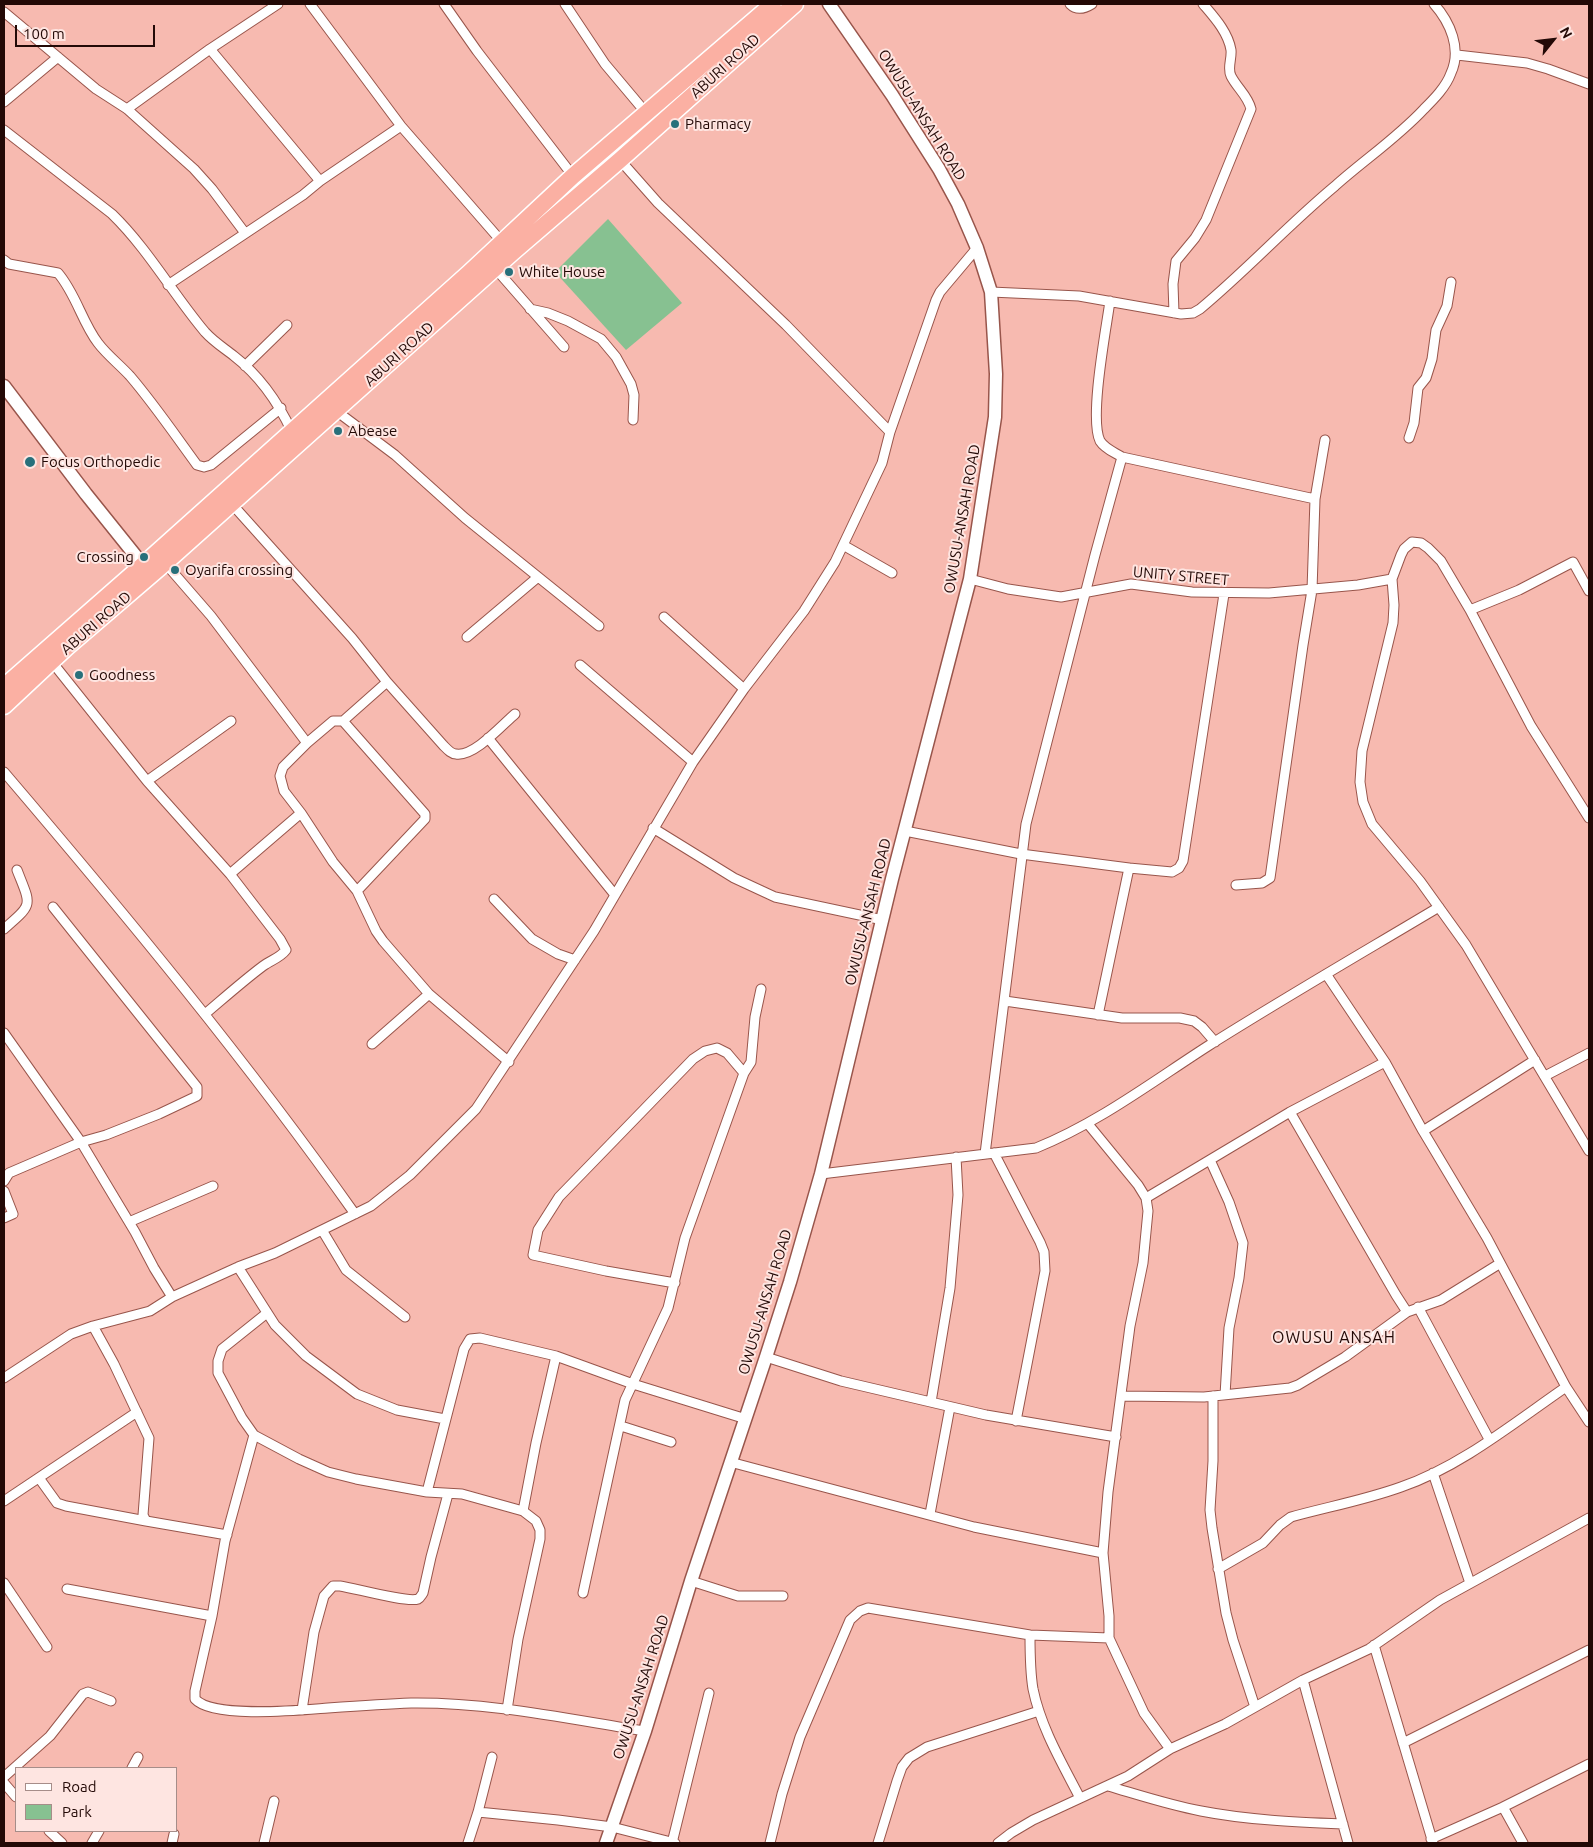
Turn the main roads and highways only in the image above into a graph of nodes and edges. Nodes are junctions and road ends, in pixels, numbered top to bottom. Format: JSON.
{"nodes":[{"id":1,"x":773,"y":4,"type":"edge"},
{"id":2,"x":795,"y":4,"type":"edge"},
{"id":3,"x":4,"y":687,"type":"edge"},
{"id":4,"x":4,"y":706,"type":"edge"}],
"edges":[{"from":1,"to":3,"type":"highway","name":"ABURI ROAD"},
{"from":2,"to":4,"type":"highway","name":"ABURI ROAD"}]}
